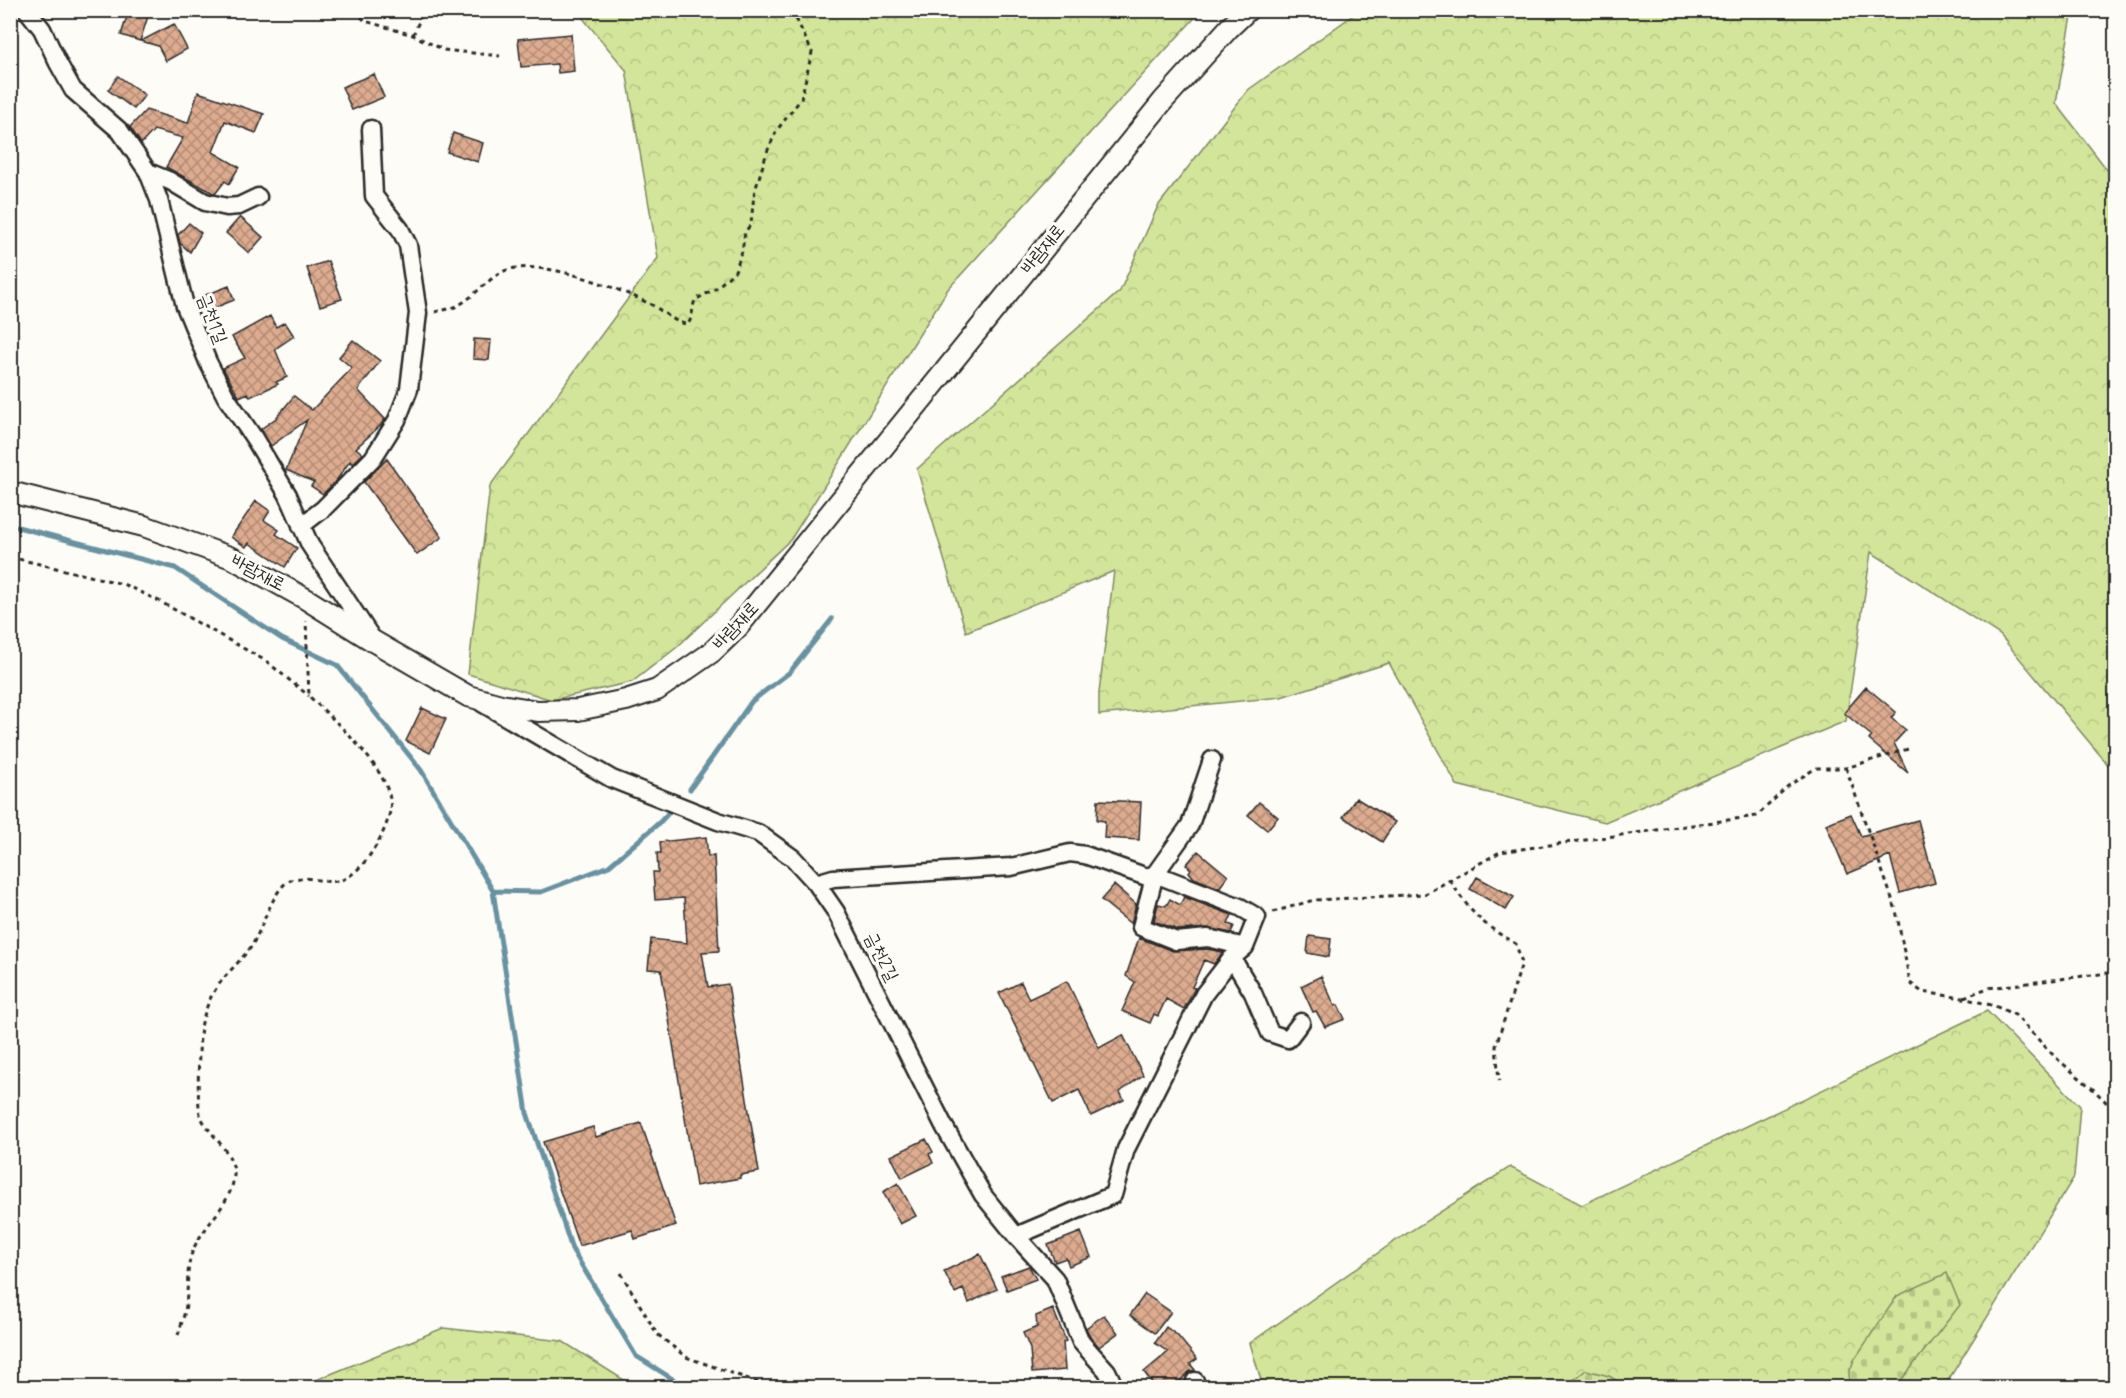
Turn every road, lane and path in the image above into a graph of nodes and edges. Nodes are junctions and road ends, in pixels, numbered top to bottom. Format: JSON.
{"nodes":[{"id":1,"x":355,"y":10,"type":"edge"},
{"id":2,"x":424,"y":10,"type":"edge"},
{"id":3,"x":792,"y":10,"type":"edge"},
{"id":4,"x":1248,"y":10,"type":"edge"},
{"id":5,"x":28,"y":11,"type":"edge"},
{"id":6,"x":413,"y":35,"type":"junction"},
{"id":7,"x":500,"y":57,"type":"dead end"},
{"id":8,"x":371,"y":129,"type":"dead end"},
{"id":9,"x":148,"y":172,"type":"junction"},
{"id":10,"x":258,"y":197,"type":"dead end"},
{"id":11,"x":418,"y":313,"type":"junction"},
{"id":12,"x":10,"y":492,"type":"edge"},
{"id":13,"x":301,"y":526,"type":"junction"},
{"id":14,"x":10,"y":557,"type":"edge"},
{"id":15,"x":307,"y":639,"type":"dead end"},
{"id":16,"x":374,"y":641,"type":"junction"},
{"id":17,"x":309,"y":696,"type":"junction"},
{"id":18,"x":468,"y":696,"type":"junction"},
{"id":19,"x":1908,"y":749,"type":"dead end"},
{"id":20,"x":1212,"y":760,"type":"dead end"},
{"id":21,"x":1846,"y":768,"type":"junction"},
{"id":22,"x":1155,"y":874,"type":"junction"},
{"id":23,"x":1450,"y":880,"type":"junction"},
{"id":24,"x":816,"y":883,"type":"junction"},
{"id":25,"x":1257,"y":917,"type":"junction"},
{"id":26,"x":1239,"y":952,"type":"junction"},
{"id":27,"x":2115,"y":972,"type":"edge"},
{"id":28,"x":1963,"y":998,"type":"junction"},
{"id":29,"x":1301,"y":1022,"type":"dead end"},
{"id":30,"x":1499,"y":1081,"type":"dead end"},
{"id":31,"x":2115,"y":1112,"type":"edge"},
{"id":32,"x":1016,"y":1236,"type":"junction"},
{"id":33,"x":621,"y":1273,"type":"dead end"},
{"id":34,"x":178,"y":1335,"type":"dead end"},
{"id":35,"x":774,"y":1388,"type":"edge"},
{"id":36,"x":1115,"y":1388,"type":"edge"}],
"edges":[{"from":1,"to":6,"type":"path"},
{"from":2,"to":6,"type":"path"},
{"from":3,"to":11,"type":"path"},
{"from":4,"to":18,"type":"street","name":"바람재로"},
{"from":5,"to":9,"type":"street","name":"금천1길"},
{"from":6,"to":7,"type":"path"},
{"from":8,"to":11,"type":"street"},
{"from":9,"to":10,"type":"street"},
{"from":9,"to":13,"type":"street","name":"금천1길"},
{"from":11,"to":13,"type":"street"},
{"from":12,"to":16,"type":"street","name":"바람재로"},
{"from":13,"to":16,"type":"street","name":"금천1길"},
{"from":14,"to":17,"type":"path"},
{"from":15,"to":17,"type":"path"},
{"from":16,"to":18,"type":"street","name":"바람재로"},
{"from":17,"to":34,"type":"path"},
{"from":18,"to":24,"type":"street","name":"금천2길"},
{"from":19,"to":21,"type":"path"},
{"from":20,"to":22,"type":"street"},
{"from":21,"to":23,"type":"path"},
{"from":21,"to":28,"type":"path"},
{"from":22,"to":24,"type":"street"},
{"from":22,"to":25,"type":"street"},
{"from":22,"to":26,"type":"street"},
{"from":23,"to":25,"type":"path"},
{"from":23,"to":30,"type":"path"},
{"from":24,"to":32,"type":"street","name":"금천2길"},
{"from":25,"to":26,"type":"street"},
{"from":26,"to":29,"type":"street"},
{"from":26,"to":32,"type":"street"},
{"from":27,"to":28,"type":"path"},
{"from":28,"to":31,"type":"path"},
{"from":32,"to":36,"type":"street","name":"금천2길"},
{"from":33,"to":35,"type":"path"}]}
